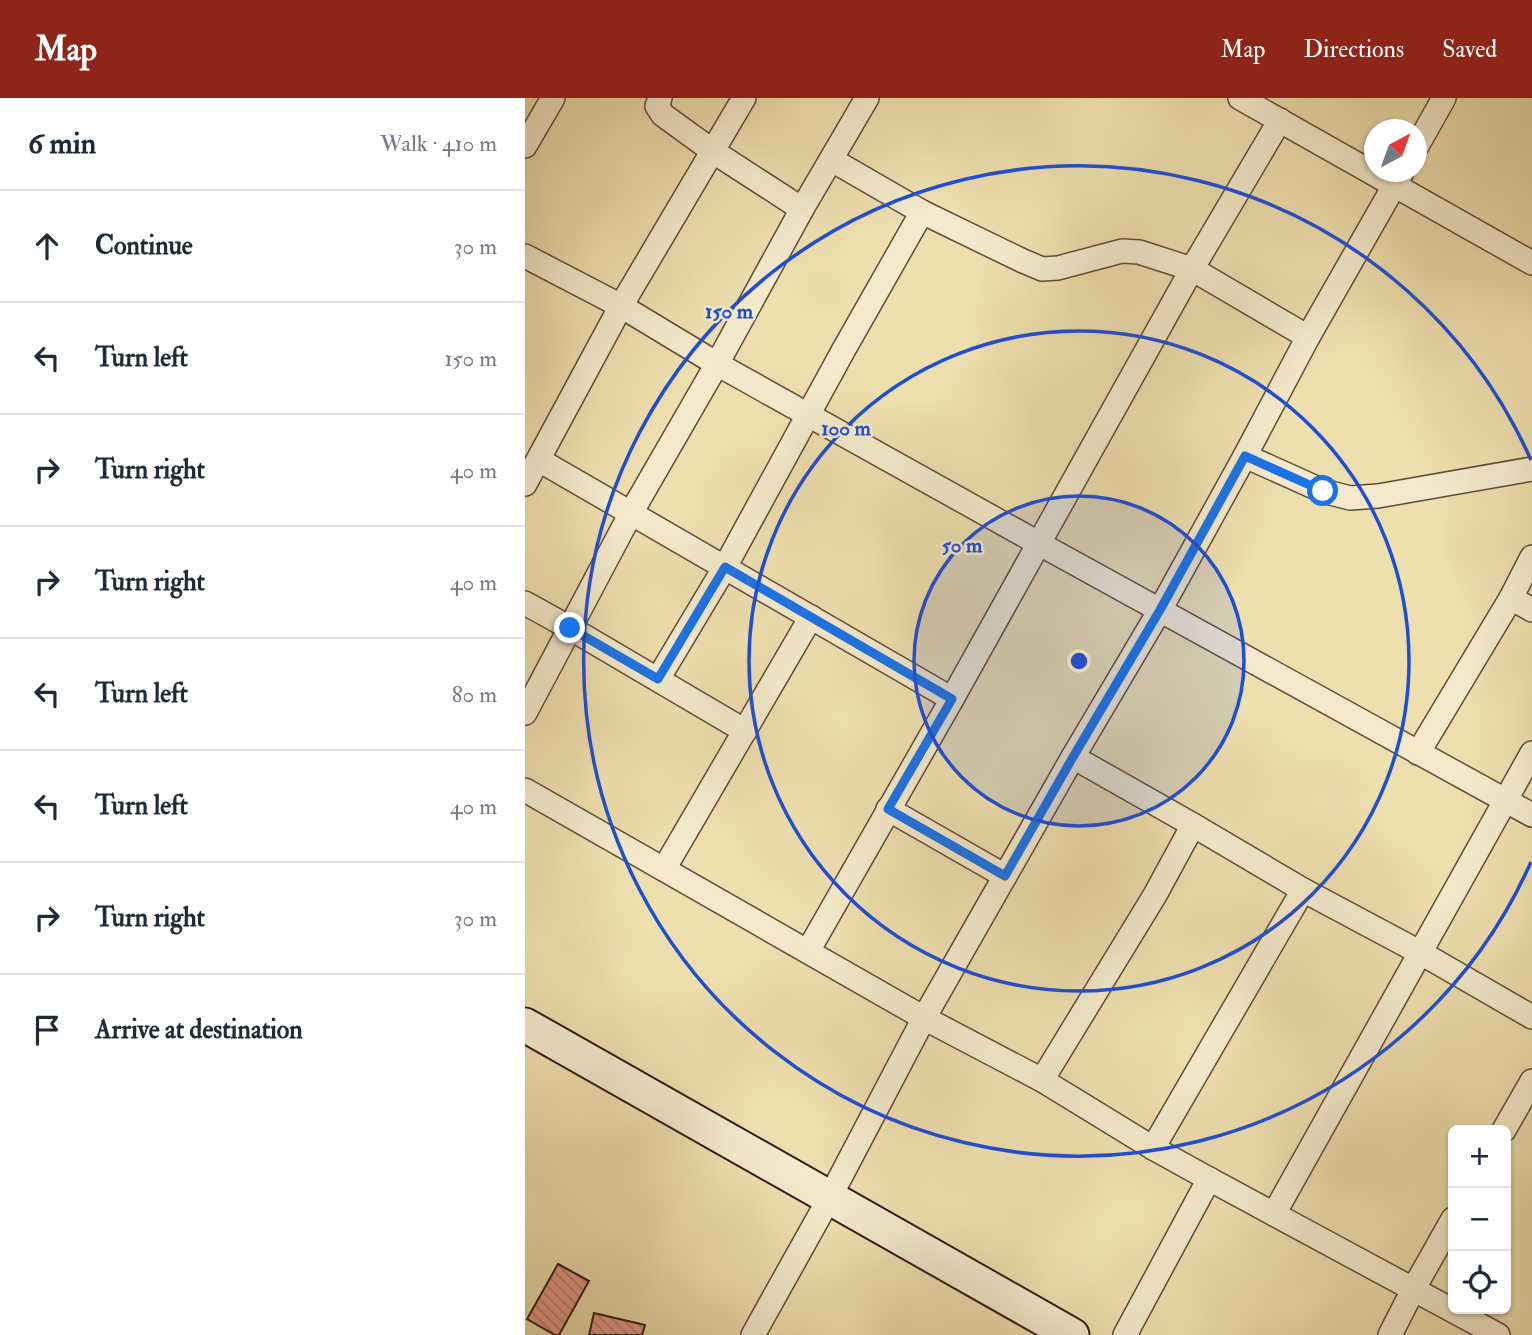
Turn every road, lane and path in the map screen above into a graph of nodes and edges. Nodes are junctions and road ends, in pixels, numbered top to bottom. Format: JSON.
{"nodes":[{"id":1,"x":554,"y":98,"type":"edge"},
{"id":2,"x":660,"y":98,"type":"edge"},
{"id":3,"x":744,"y":98,"type":"edge"},
{"id":4,"x":867,"y":98,"type":"edge"},
{"id":5,"x":1240,"y":98,"type":"edge"},
{"id":6,"x":1444,"y":98,"type":"edge"},
{"id":7,"x":1280,"y":120,"type":"junction"},
{"id":8,"x":1427,"y":127,"type":"edge"},
{"id":9,"x":525,"y":146,"type":"edge"},
{"id":10,"x":714,"y":152,"type":"junction"},
{"id":11,"x":832,"y":160,"type":"junction"},
{"id":12,"x":1364,"y":161,"type":"edge"},
{"id":13,"x":1397,"y":182,"type":"edge"},
{"id":14,"x":1405,"y":182,"type":"edge"},
{"id":15,"x":802,"y":209,"type":"junction"},
{"id":16,"x":922,"y":212,"type":"junction"},
{"id":17,"x":525,"y":256,"type":"edge"},
{"id":18,"x":1532,"y":263,"type":"edge"},
{"id":19,"x":1192,"y":270,"type":"junction"},
{"id":20,"x":621,"y":306,"type":"junction"},
{"id":21,"x":1308,"y":337,"type":"junction"},
{"id":22,"x":717,"y":364,"type":"junction"},
{"id":23,"x":808,"y":415,"type":"junction"},
{"id":24,"x":1245,"y":456,"type":"junction"},
{"id":25,"x":539,"y":460,"type":"junction"},
{"id":26,"x":1532,"y":469,"type":"edge"},
{"id":27,"x":525,"y":484,"type":"edge"},
{"id":28,"x":631,"y":513,"type":"junction"},
{"id":29,"x":1038,"y":543,"type":"junction"},
{"id":30,"x":1532,"y":557,"type":"edge"},
{"id":31,"x":725,"y":567,"type":"junction"},
{"id":32,"x":1511,"y":598,"type":"junction"},
{"id":33,"x":525,"y":603,"type":"edge"},
{"id":34,"x":1160,"y":610,"type":"junction"},
{"id":35,"x":1532,"y":610,"type":"edge"},
{"id":36,"x":811,"y":617,"type":"junction"},
{"id":37,"x":570,"y":628,"type":"junction"},
{"id":38,"x":658,"y":679,"type":"junction"},
{"id":39,"x":952,"y":699,"type":"junction"},
{"id":40,"x":525,"y":713,"type":"edge"},
{"id":41,"x":745,"y":731,"type":"junction"},
{"id":42,"x":1419,"y":753,"type":"junction"},
{"id":43,"x":1532,"y":753,"type":"edge"},
{"id":44,"x":1073,"y":757,"type":"junction"},
{"id":45,"x":525,"y":790,"type":"edge"},
{"id":46,"x":1506,"y":800,"type":"junction"},
{"id":47,"x":888,"y":809,"type":"junction"},
{"id":48,"x":1532,"y":815,"type":"edge"},
{"id":49,"x":1193,"y":825,"type":"junction"},
{"id":50,"x":664,"y":869,"type":"junction"},
{"id":51,"x":1005,"y":876,"type":"junction"},
{"id":52,"x":1303,"y":890,"type":"junction"},
{"id":53,"x":808,"y":951,"type":"junction"},
{"id":54,"x":1421,"y":953,"type":"junction"},
{"id":55,"x":1532,"y":1017,"type":"edge"},
{"id":56,"x":924,"y":1018,"type":"junction"},
{"id":57,"x":525,"y":1024,"type":"edge"},
{"id":58,"x":1042,"y":1080,"type":"junction"},
{"id":59,"x":1532,"y":1082,"type":"edge"},
{"id":60,"x":1507,"y":1125,"type":"edge"},
{"id":61,"x":1153,"y":1148,"type":"junction"},
{"id":62,"x":1209,"y":1180,"type":"junction"},
{"id":63,"x":830,"y":1197,"type":"junction"},
{"id":64,"x":1274,"y":1214,"type":"junction"},
{"id":65,"x":1448,"y":1228,"type":"edge"},
{"id":66,"x":1414,"y":1288,"type":"junction"},
{"id":67,"x":753,"y":1335,"type":"edge"},
{"id":68,"x":1072,"y":1335,"type":"edge"},
{"id":69,"x":1125,"y":1335,"type":"edge"},
{"id":70,"x":1389,"y":1335,"type":"edge"},
{"id":71,"x":1498,"y":1335,"type":"edge"}],
"edges":[{"from":1,"to":9,"type":"street"},
{"from":2,"to":10,"type":"street"},
{"from":3,"to":10,"type":"street"},
{"from":4,"to":11,"type":"street"},
{"from":5,"to":7,"type":"street"},
{"from":6,"to":8,"type":"street"},
{"from":7,"to":12,"type":"street"},
{"from":7,"to":19,"type":"street"},
{"from":10,"to":15,"type":"street"},
{"from":10,"to":20,"type":"street"},
{"from":11,"to":15,"type":"street"},
{"from":11,"to":16,"type":"street"},
{"from":13,"to":21,"type":"street"},
{"from":14,"to":18,"type":"street"},
{"from":15,"to":22,"type":"street"},
{"from":16,"to":19,"type":"street"},
{"from":16,"to":23,"type":"street"},
{"from":17,"to":20,"type":"street"},
{"from":19,"to":21,"type":"street"},
{"from":19,"to":29,"type":"street"},
{"from":20,"to":22,"type":"street"},
{"from":20,"to":25,"type":"street"},
{"from":21,"to":24,"type":"street"},
{"from":22,"to":23,"type":"street"},
{"from":22,"to":28,"type":"street"},
{"from":23,"to":29,"type":"street"},
{"from":23,"to":31,"type":"street"},
{"from":24,"to":26,"type":"street"},
{"from":24,"to":34,"type":"street"},
{"from":25,"to":27,"type":"street"},
{"from":25,"to":28,"type":"street"},
{"from":28,"to":31,"type":"street"},
{"from":28,"to":37,"type":"street"},
{"from":29,"to":34,"type":"street"},
{"from":29,"to":39,"type":"street"},
{"from":30,"to":32,"type":"street"},
{"from":31,"to":36,"type":"street"},
{"from":31,"to":38,"type":"street"},
{"from":32,"to":35,"type":"street"},
{"from":32,"to":42,"type":"street"},
{"from":33,"to":37,"type":"street"},
{"from":34,"to":42,"type":"street"},
{"from":34,"to":44,"type":"street"},
{"from":36,"to":39,"type":"street"},
{"from":36,"to":41,"type":"street"},
{"from":37,"to":38,"type":"street"},
{"from":37,"to":40,"type":"street"},
{"from":38,"to":41,"type":"street"},
{"from":39,"to":47,"type":"street"},
{"from":41,"to":50,"type":"street"},
{"from":42,"to":46,"type":"street"},
{"from":43,"to":46,"type":"street"},
{"from":44,"to":49,"type":"street"},
{"from":44,"to":51,"type":"street"},
{"from":45,"to":50,"type":"street"},
{"from":46,"to":48,"type":"street"},
{"from":46,"to":54,"type":"street"},
{"from":47,"to":51,"type":"street"},
{"from":47,"to":53,"type":"street"},
{"from":49,"to":52,"type":"street"},
{"from":49,"to":58,"type":"street"},
{"from":50,"to":53,"type":"street"},
{"from":51,"to":56,"type":"street"},
{"from":52,"to":54,"type":"street"},
{"from":52,"to":61,"type":"street"},
{"from":53,"to":56,"type":"street"},
{"from":54,"to":55,"type":"street"},
{"from":54,"to":64,"type":"street"},
{"from":56,"to":58,"type":"street"},
{"from":56,"to":63,"type":"street"},
{"from":57,"to":63,"type":"main road"},
{"from":58,"to":61,"type":"street"},
{"from":59,"to":60,"type":"street"},
{"from":61,"to":62,"type":"street"},
{"from":62,"to":64,"type":"street"},
{"from":62,"to":69,"type":"street"},
{"from":63,"to":67,"type":"street"},
{"from":63,"to":68,"type":"main road"},
{"from":64,"to":66,"type":"street"},
{"from":65,"to":66,"type":"street"},
{"from":66,"to":70,"type":"street"},
{"from":66,"to":71,"type":"street"}]}
